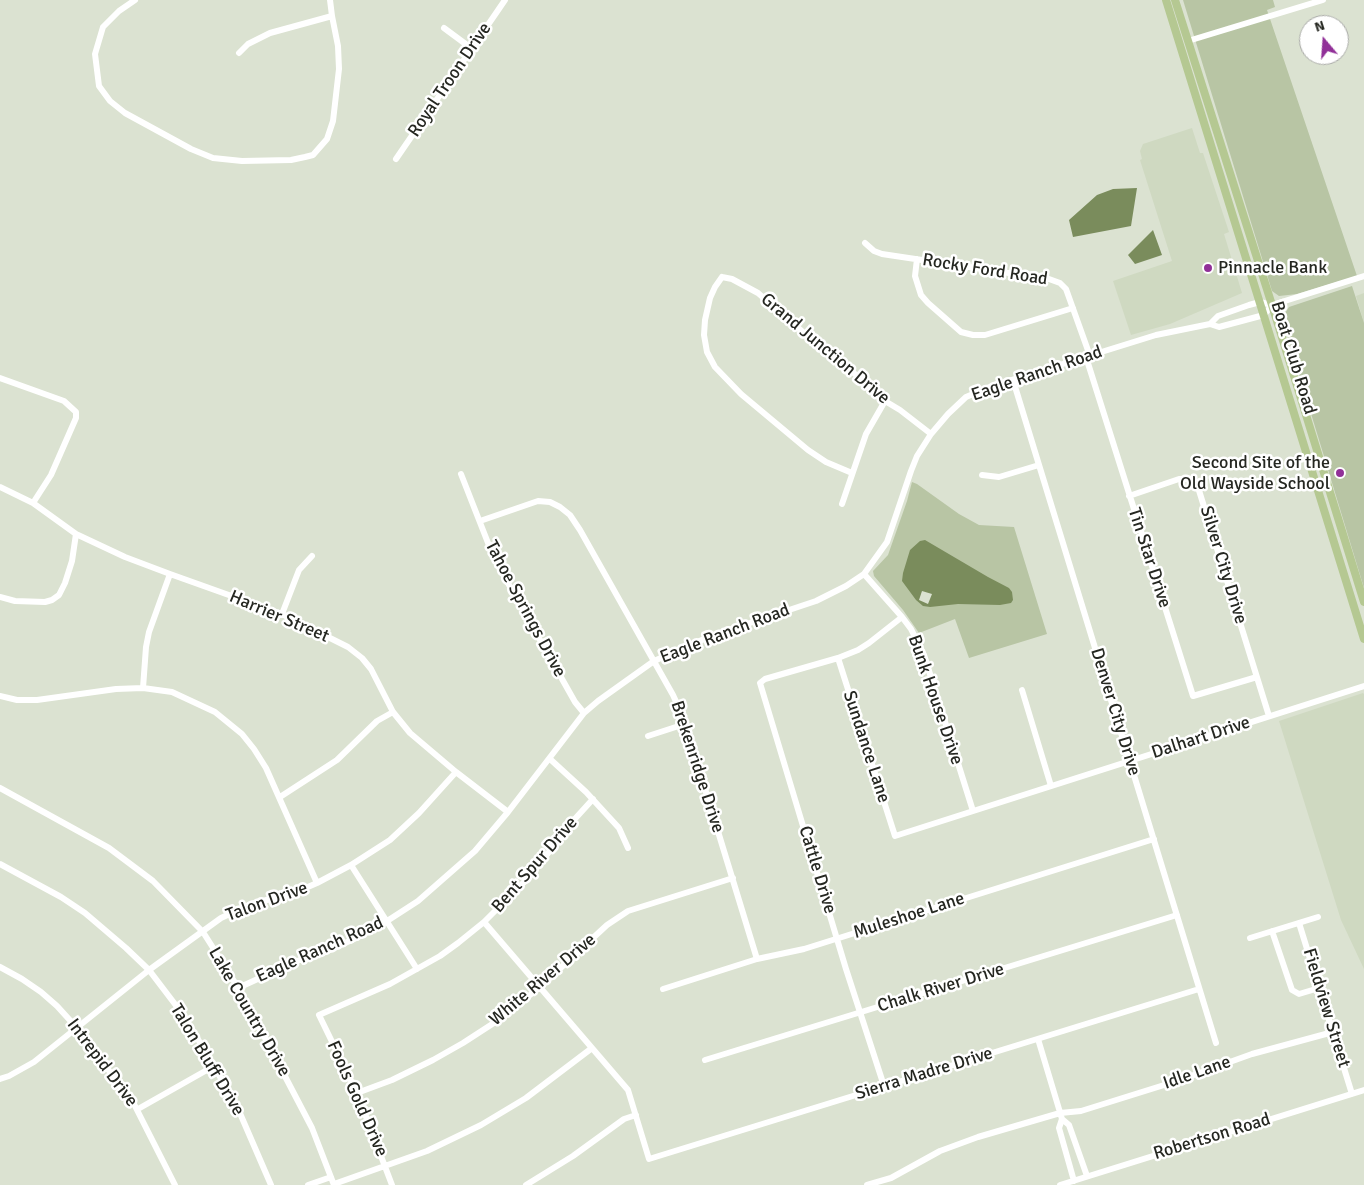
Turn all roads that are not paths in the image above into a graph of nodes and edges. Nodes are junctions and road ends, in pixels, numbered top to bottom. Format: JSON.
{"nodes":[{"id":1,"x":134,"y":0,"type":"edge"},
{"id":2,"x":330,"y":0,"type":"edge"},
{"id":3,"x":505,"y":0,"type":"edge"},
{"id":4,"x":1166,"y":0,"type":"edge"},
{"id":5,"x":1175,"y":0,"type":"edge"},
{"id":6,"x":1323,"y":0,"type":"edge"},
{"id":7,"x":332,"y":16,"type":"junction"},
{"id":8,"x":444,"y":28,"type":"dead end"},
{"id":9,"x":1188,"y":41,"type":"junction"},
{"id":10,"x":471,"y":48,"type":"junction"},
{"id":11,"x":240,"y":53,"type":"dead end"},
{"id":12,"x":396,"y":159,"type":"dead end"},
{"id":13,"x":865,"y":243,"type":"dead end"},
{"id":14,"x":917,"y":259,"type":"junction"},
{"id":15,"x":720,"y":270,"type":"dead end"},
{"id":16,"x":1364,"y":276,"type":"edge"},
{"id":17,"x":722,"y":277,"type":"junction"},
{"id":18,"x":1260,"y":302,"type":"junction"},
{"id":19,"x":1272,"y":305,"type":"junction"},
{"id":20,"x":1073,"y":308,"type":"junction"},
{"id":21,"x":1264,"y":315,"type":"junction"},
{"id":22,"x":1210,"y":324,"type":"junction"},
{"id":23,"x":1088,"y":357,"type":"junction"},
{"id":24,"x":0,"y":378,"type":"edge"},
{"id":25,"x":1013,"y":380,"type":"junction"},
{"id":26,"x":885,"y":401,"type":"junction"},
{"id":27,"x":931,"y":434,"type":"junction"},
{"id":28,"x":1039,"y":465,"type":"junction"},
{"id":29,"x":852,"y":473,"type":"junction"},
{"id":30,"x":460,"y":474,"type":"dead end"},
{"id":31,"x":982,"y":475,"type":"dead end"},
{"id":32,"x":0,"y":486,"type":"edge"},
{"id":33,"x":1129,"y":496,"type":"junction"},
{"id":34,"x":33,"y":502,"type":"junction"},
{"id":35,"x":842,"y":504,"type":"dead end"},
{"id":36,"x":480,"y":521,"type":"junction"},
{"id":37,"x":76,"y":534,"type":"junction"},
{"id":38,"x":312,"y":556,"type":"dead end"},
{"id":39,"x":170,"y":574,"type":"junction"},
{"id":40,"x":864,"y":574,"type":"junction"},
{"id":41,"x":0,"y":597,"type":"edge"},
{"id":42,"x":1364,"y":602,"type":"edge"},
{"id":43,"x":282,"y":614,"type":"junction"},
{"id":44,"x":902,"y":617,"type":"junction"},
{"id":45,"x":1364,"y":639,"type":"edge"},
{"id":46,"x":838,"y":658,"type":"junction"},
{"id":47,"x":654,"y":661,"type":"junction"},
{"id":48,"x":1256,"y":677,"type":"junction"},
{"id":49,"x":1364,"y":686,"type":"edge"},
{"id":50,"x":143,"y":688,"type":"junction"},
{"id":51,"x":1022,"y":690,"type":"dead end"},
{"id":52,"x":0,"y":696,"type":"edge"},
{"id":53,"x":393,"y":712,"type":"junction"},
{"id":54,"x":584,"y":713,"type":"junction"},
{"id":55,"x":1269,"y":716,"type":"junction"},
{"id":56,"x":685,"y":724,"type":"junction"},
{"id":57,"x":648,"y":736,"type":"dead end"},
{"id":58,"x":550,"y":758,"type":"junction"},
{"id":59,"x":1130,"y":761,"type":"junction"},
{"id":60,"x":456,"y":772,"type":"junction"},
{"id":61,"x":1050,"y":786,"type":"junction"},
{"id":62,"x":0,"y":788,"type":"edge"},
{"id":63,"x":280,"y":797,"type":"junction"},
{"id":64,"x":593,"y":799,"type":"junction"},
{"id":65,"x":973,"y":811,"type":"junction"},
{"id":66,"x":508,"y":812,"type":"junction"},
{"id":67,"x":895,"y":836,"type":"joint"},
{"id":68,"x":1154,"y":839,"type":"junction"},
{"id":69,"x":628,"y":848,"type":"dead end"},
{"id":70,"x":0,"y":864,"type":"edge"},
{"id":71,"x":351,"y":865,"type":"junction"},
{"id":72,"x":733,"y":878,"type":"junction"},
{"id":73,"x":317,"y":883,"type":"junction"},
{"id":74,"x":1177,"y":915,"type":"junction"},
{"id":75,"x":1318,"y":917,"type":"dead end"},
{"id":76,"x":386,"y":921,"type":"junction"},
{"id":77,"x":484,"y":922,"type":"junction"},
{"id":78,"x":1299,"y":923,"type":"junction"},
{"id":79,"x":1272,"y":931,"type":"junction"},
{"id":80,"x":203,"y":932,"type":"junction"},
{"id":81,"x":1250,"y":938,"type":"dead end"},
{"id":82,"x":838,"y":939,"type":"junction"},
{"id":83,"x":757,"y":959,"type":"junction"},
{"id":84,"x":0,"y":967,"type":"edge"},
{"id":85,"x":149,"y":970,"type":"junction"},
{"id":86,"x":417,"y":970,"type":"junction"},
{"id":87,"x":540,"y":987,"type":"junction"},
{"id":88,"x":238,"y":988,"type":"junction"},
{"id":89,"x":1319,"y":988,"type":"junction"},
{"id":90,"x":663,"y":989,"type":"dead end"},
{"id":91,"x":1199,"y":989,"type":"junction"},
{"id":92,"x":860,"y":1013,"type":"junction"},
{"id":93,"x":318,"y":1015,"type":"joint"},
{"id":94,"x":77,"y":1028,"type":"junction"},
{"id":95,"x":1333,"y":1032,"type":"junction"},
{"id":96,"x":1038,"y":1039,"type":"junction"},
{"id":97,"x":1216,"y":1043,"type":"dead end"},
{"id":98,"x":592,"y":1048,"type":"junction"},
{"id":99,"x":705,"y":1060,"type":"dead end"},
{"id":100,"x":214,"y":1066,"type":"junction"},
{"id":101,"x":0,"y":1079,"type":"edge"},
{"id":102,"x":884,"y":1086,"type":"junction"},
{"id":103,"x":1364,"y":1090,"type":"edge"},
{"id":104,"x":357,"y":1093,"type":"junction"},
{"id":105,"x":1352,"y":1094,"type":"junction"},
{"id":106,"x":138,"y":1109,"type":"junction"},
{"id":107,"x":636,"y":1115,"type":"junction"},
{"id":108,"x":1061,"y":1116,"type":"junction"},
{"id":109,"x":386,"y":1166,"type":"junction"},
{"id":110,"x":1087,"y":1176,"type":"junction"},
{"id":111,"x":1074,"y":1181,"type":"junction"},
{"id":112,"x":333,"y":1182,"type":"edge"},
{"id":113,"x":175,"y":1185,"type":"edge"},
{"id":114,"x":271,"y":1185,"type":"edge"},
{"id":115,"x":308,"y":1185,"type":"edge"},
{"id":116,"x":392,"y":1185,"type":"edge"},
{"id":117,"x":526,"y":1185,"type":"edge"},
{"id":118,"x":867,"y":1185,"type":"edge"},
{"id":119,"x":1060,"y":1185,"type":"edge"}],
"edges":[{"from":1,"to":7,"type":"street"},
{"from":2,"to":7,"type":"street"},
{"from":3,"to":10,"type":"street","name":"Royal Troon Drive"},
{"from":4,"to":18,"type":"main road","name":"Boat Club Road"},
{"from":5,"to":9,"type":"main road","name":"Boat Club Road"},
{"from":6,"to":9,"type":"street"},
{"from":7,"to":11,"type":"street"},
{"from":8,"to":10,"type":"street"},
{"from":9,"to":19,"type":"main road","name":"Boat Club Road"},
{"from":10,"to":12,"type":"street","name":"Royal Troon Drive"},
{"from":13,"to":14,"type":"street","name":"Rocky Ford Road"},
{"from":14,"to":20,"type":"street","name":"Rocky Ford Road"},
{"from":14,"to":20,"type":"street"},
{"from":15,"to":17,"type":"street"},
{"from":16,"to":19,"type":"street"},
{"from":17,"to":26,"type":"street","name":"Grand Junction Drive"},
{"from":17,"to":29,"type":"street"},
{"from":18,"to":19,"type":"street"},
{"from":18,"to":21,"type":"main road","name":"Boat Club Road"},
{"from":18,"to":22,"type":"street","name":"Eagle Ranch Road"},
{"from":19,"to":21,"type":"street"},
{"from":19,"to":42,"type":"main road","name":"Boat Club Road"},
{"from":20,"to":23,"type":"street","name":"Rocky Ford Road"},
{"from":21,"to":22,"type":"street","name":"Eagle Ranch Road"},
{"from":21,"to":45,"type":"main road","name":"Boat Club Road"},
{"from":22,"to":23,"type":"street","name":"Eagle Ranch Road"},
{"from":23,"to":25,"type":"street","name":"Eagle Ranch Road"},
{"from":23,"to":33,"type":"street","name":"Tin Star Drive"},
{"from":24,"to":34,"type":"street"},
{"from":25,"to":27,"type":"street","name":"Eagle Ranch Road"},
{"from":25,"to":28,"type":"street","name":"Denver City Drive"},
{"from":26,"to":27,"type":"street","name":"Grand Junction Drive"},
{"from":26,"to":29,"type":"street"},
{"from":27,"to":40,"type":"street","name":"Eagle Ranch Road"},
{"from":28,"to":31,"type":"street"},
{"from":28,"to":59,"type":"street","name":"Denver City Drive"},
{"from":29,"to":35,"type":"street"},
{"from":30,"to":36,"type":"street","name":"Tahoe Springs Drive"},
{"from":32,"to":34,"type":"street","name":"Harrier Street"},
{"from":33,"to":48,"type":"street","name":"Silver City Drive"},
{"from":33,"to":48,"type":"street","name":"Tin Star Drive"},
{"from":34,"to":37,"type":"street","name":"Harrier Street"},
{"from":36,"to":47,"type":"street","name":"Brekenridge Drive"},
{"from":36,"to":54,"type":"street","name":"Tahoe Springs Drive"},
{"from":37,"to":39,"type":"street","name":"Harrier Street"},
{"from":37,"to":41,"type":"street"},
{"from":38,"to":43,"type":"street"},
{"from":39,"to":43,"type":"street","name":"Harrier Street"},
{"from":39,"to":50,"type":"street"},
{"from":40,"to":44,"type":"street","name":"Bunk House Drive"},
{"from":40,"to":47,"type":"street","name":"Eagle Ranch Road"},
{"from":43,"to":53,"type":"street","name":"Harrier Street"},
{"from":44,"to":46,"type":"street"},
{"from":44,"to":65,"type":"street","name":"Bunk House Drive"},
{"from":46,"to":67,"type":"street","name":"Sundance Lane"},
{"from":46,"to":82,"type":"street","name":"Cattle Drive"},
{"from":47,"to":54,"type":"street","name":"Eagle Ranch Road"},
{"from":47,"to":56,"type":"street","name":"Brekenridge Drive"},
{"from":48,"to":55,"type":"street","name":"Silver City Drive"},
{"from":49,"to":55,"type":"street","name":"Dalhart Drive"},
{"from":50,"to":52,"type":"street"},
{"from":50,"to":63,"type":"street"},
{"from":51,"to":61,"type":"street"},
{"from":53,"to":60,"type":"street","name":"Harrier Street"},
{"from":53,"to":63,"type":"street"},
{"from":54,"to":58,"type":"street","name":"Eagle Ranch Road"},
{"from":55,"to":59,"type":"street","name":"Dalhart Drive"},
{"from":56,"to":57,"type":"street"},
{"from":56,"to":72,"type":"street","name":"Brekenridge Drive"},
{"from":58,"to":64,"type":"street"},
{"from":58,"to":66,"type":"street","name":"Eagle Ranch Road"},
{"from":59,"to":61,"type":"street","name":"Dalhart Drive"},
{"from":59,"to":68,"type":"street","name":"Denver City Drive"},
{"from":60,"to":66,"type":"street","name":"Harrier Street"},
{"from":60,"to":71,"type":"street","name":"Talon Drive"},
{"from":61,"to":65,"type":"street","name":"Dalhart Drive"},
{"from":62,"to":80,"type":"street","name":"Lake Country Drive"},
{"from":63,"to":73,"type":"street"},
{"from":64,"to":69,"type":"street"},
{"from":64,"to":77,"type":"street","name":"Bent Spur Drive"},
{"from":65,"to":67,"type":"street","name":"Dalhart Drive"},
{"from":66,"to":76,"type":"street","name":"Eagle Ranch Road"},
{"from":68,"to":74,"type":"street","name":"Denver City Drive"},
{"from":68,"to":82,"type":"street","name":"Muleshoe Lane"},
{"from":70,"to":85,"type":"street","name":"Talon Bluff Drive"},
{"from":71,"to":73,"type":"street","name":"Talon Drive"},
{"from":71,"to":76,"type":"street"},
{"from":72,"to":83,"type":"street","name":"Brekenridge Drive"},
{"from":72,"to":87,"type":"street","name":"White River Drive"},
{"from":73,"to":80,"type":"street","name":"Talon Drive"},
{"from":74,"to":91,"type":"street","name":"Denver City Drive"},
{"from":74,"to":92,"type":"street","name":"Chalk River Drive"},
{"from":75,"to":78,"type":"street"},
{"from":76,"to":86,"type":"street"},
{"from":76,"to":88,"type":"street","name":"Eagle Ranch Road"},
{"from":77,"to":86,"type":"street","name":"Bent Spur Drive"},
{"from":77,"to":87,"type":"street"},
{"from":78,"to":79,"type":"street"},
{"from":78,"to":89,"type":"street","name":"Fieldview Street"},
{"from":79,"to":81,"type":"street"},
{"from":79,"to":89,"type":"street"},
{"from":80,"to":85,"type":"street","name":"Talon Drive"},
{"from":80,"to":88,"type":"street","name":"Lake Country Drive"},
{"from":82,"to":83,"type":"street","name":"Muleshoe Lane"},
{"from":82,"to":92,"type":"street","name":"Cattle Drive"},
{"from":83,"to":90,"type":"street","name":"Muleshoe Lane"},
{"from":84,"to":94,"type":"street","name":"Intrepid Drive"},
{"from":85,"to":94,"type":"street","name":"Talon Drive"},
{"from":85,"to":100,"type":"street","name":"Talon Bluff Drive"},
{"from":86,"to":93,"type":"street","name":"Bent Spur Drive"},
{"from":87,"to":98,"type":"street"},
{"from":87,"to":104,"type":"street","name":"White River Drive"},
{"from":88,"to":112,"type":"street","name":"Lake Country Drive"},
{"from":89,"to":95,"type":"street","name":"Fieldview Street"},
{"from":91,"to":96,"type":"street","name":"Sierra Madre Drive"},
{"from":91,"to":97,"type":"street","name":"Denver City Drive"},
{"from":92,"to":99,"type":"street","name":"Chalk River Drive"},
{"from":92,"to":102,"type":"street","name":"Cattle Drive"},
{"from":93,"to":104,"type":"street","name":"Fools Gold Drive"},
{"from":94,"to":101,"type":"street","name":"Talon Drive"},
{"from":94,"to":106,"type":"street","name":"Intrepid Drive"},
{"from":95,"to":105,"type":"street","name":"Fieldview Street"},
{"from":95,"to":108,"type":"street","name":"Idle Lane"},
{"from":96,"to":102,"type":"street","name":"Sierra Madre Drive"},
{"from":96,"to":108,"type":"street"},
{"from":98,"to":107,"type":"street"},
{"from":98,"to":109,"type":"street"},
{"from":100,"to":106,"type":"street"},
{"from":100,"to":114,"type":"street","name":"Talon Bluff Drive"},
{"from":102,"to":107,"type":"street","name":"Sierra Madre Drive"},
{"from":103,"to":105,"type":"street","name":"Robertson Road"},
{"from":104,"to":109,"type":"street","name":"Fools Gold Drive"},
{"from":105,"to":110,"type":"street","name":"Robertson Road"},
{"from":106,"to":113,"type":"street","name":"Intrepid Drive"},
{"from":107,"to":117,"type":"street"},
{"from":108,"to":110,"type":"street"},
{"from":108,"to":111,"type":"street"},
{"from":108,"to":118,"type":"street","name":"Idle Lane"},
{"from":109,"to":112,"type":"street"},
{"from":109,"to":116,"type":"street","name":"Fools Gold Drive"},
{"from":110,"to":111,"type":"street","name":"Robertson Road"},
{"from":111,"to":119,"type":"street","name":"Robertson Road"},
{"from":112,"to":115,"type":"street"}]}
